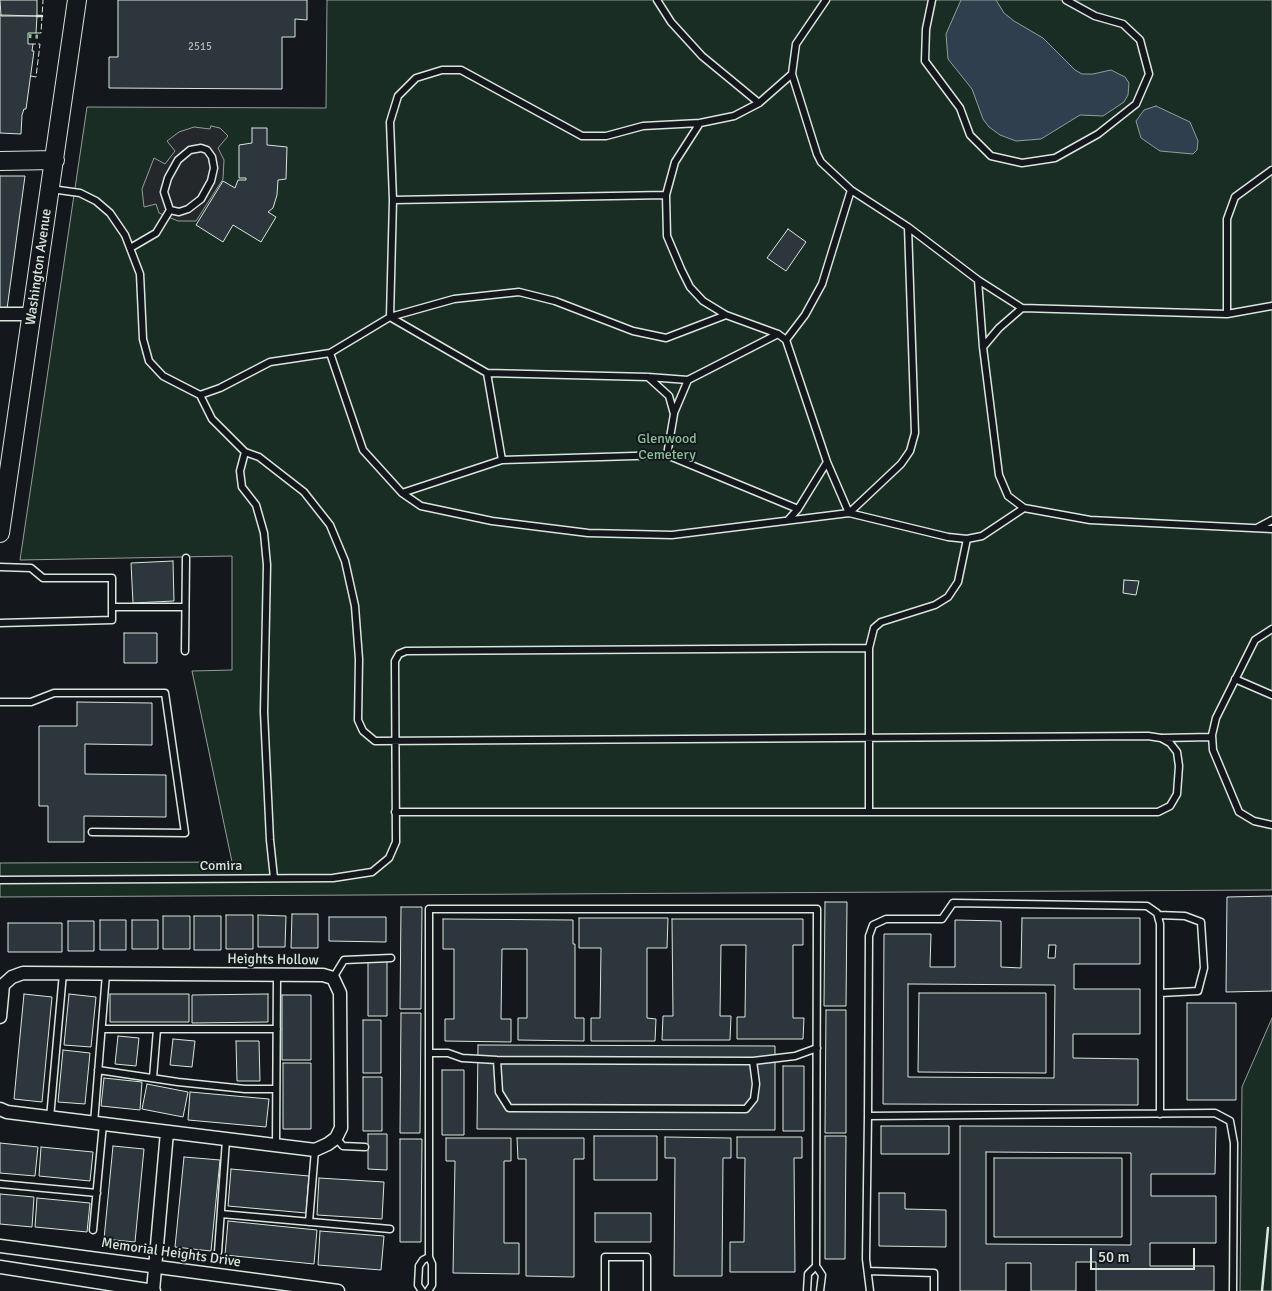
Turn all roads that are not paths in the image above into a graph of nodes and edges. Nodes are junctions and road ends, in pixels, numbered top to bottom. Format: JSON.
{"nodes":[{"id":1,"x":77,"y":0,"type":"edge"},
{"id":2,"x":657,"y":0,"type":"edge"},
{"id":3,"x":826,"y":0,"type":"edge"},
{"id":4,"x":932,"y":0,"type":"edge"},
{"id":5,"x":1066,"y":0,"type":"edge"},
{"id":6,"x":792,"y":74,"type":"junction"},
{"id":7,"x":759,"y":103,"type":"junction"},
{"id":8,"x":700,"y":123,"type":"junction"},
{"id":9,"x":55,"y":160,"type":"junction"},
{"id":10,"x":0,"y":161,"type":"edge"},
{"id":11,"x":1272,"y":170,"type":"edge"},
{"id":12,"x":51,"y":189,"type":"junction"},
{"id":13,"x":852,"y":190,"type":"junction"},
{"id":14,"x":666,"y":195,"type":"junction"},
{"id":15,"x":393,"y":200,"type":"junction"},
{"id":16,"x":170,"y":210,"type":"junction"},
{"id":17,"x":908,"y":227,"type":"junction"},
{"id":18,"x":132,"y":247,"type":"junction"},
{"id":19,"x":978,"y":280,"type":"junction"},
{"id":20,"x":1272,"y":306,"type":"edge"},
{"id":21,"x":1022,"y":308,"type":"junction"},
{"id":22,"x":0,"y":314,"type":"edge"},
{"id":23,"x":33,"y":314,"type":"junction"},
{"id":24,"x":1227,"y":314,"type":"junction"},
{"id":25,"x":726,"y":315,"type":"junction"},
{"id":26,"x":390,"y":317,"type":"junction"},
{"id":27,"x":778,"y":334,"type":"junction"},
{"id":28,"x":786,"y":340,"type":"junction"},
{"id":29,"x":983,"y":347,"type":"junction"},
{"id":30,"x":330,"y":353,"type":"junction"},
{"id":31,"x":487,"y":373,"type":"junction"},
{"id":32,"x":648,"y":377,"type":"junction"},
{"id":33,"x":688,"y":380,"type":"junction"},
{"id":34,"x":200,"y":395,"type":"junction"},
{"id":35,"x":674,"y":414,"type":"junction"},
{"id":36,"x":245,"y":452,"type":"junction"},
{"id":37,"x":667,"y":455,"type":"junction"},
{"id":38,"x":502,"y":460,"type":"junction"},
{"id":39,"x":826,"y":462,"type":"junction"},
{"id":40,"x":402,"y":493,"type":"junction"},
{"id":41,"x":1024,"y":508,"type":"junction"},
{"id":42,"x":798,"y":509,"type":"junction"},
{"id":43,"x":849,"y":512,"type":"junction"},
{"id":44,"x":788,"y":520,"type":"junction"},
{"id":45,"x":1272,"y":520,"type":"edge"},
{"id":46,"x":1,"y":525,"type":"edge"},
{"id":47,"x":1256,"y":528,"type":"junction"},
{"id":48,"x":1272,"y":529,"type":"edge"},
{"id":49,"x":967,"y":539,"type":"junction"},
{"id":50,"x":186,"y":558,"type":"dead end"},
{"id":51,"x":0,"y":568,"type":"edge"},
{"id":52,"x":112,"y":607,"type":"junction"},
{"id":53,"x":185,"y":607,"type":"junction"},
{"id":54,"x":0,"y":623,"type":"edge"},
{"id":55,"x":1272,"y":629,"type":"edge"},
{"id":56,"x":869,"y":648,"type":"junction"},
{"id":57,"x":185,"y":650,"type":"dead end"},
{"id":58,"x":1235,"y":679,"type":"junction"},
{"id":59,"x":1272,"y":695,"type":"edge"},
{"id":60,"x":0,"y":702,"type":"edge"},
{"id":61,"x":1212,"y":737,"type":"junction"},
{"id":62,"x":869,"y":738,"type":"junction"},
{"id":63,"x":1161,"y":738,"type":"junction"},
{"id":64,"x":394,"y":742,"type":"junction"},
{"id":65,"x":395,"y":812,"type":"junction"},
{"id":66,"x":869,"y":812,"type":"junction"},
{"id":67,"x":1272,"y":825,"type":"edge"},
{"id":68,"x":92,"y":832,"type":"dead end"},
{"id":69,"x":274,"y":878,"type":"junction"},
{"id":70,"x":0,"y":880,"type":"edge"},
{"id":71,"x":1158,"y":915,"type":"junction"},
{"id":72,"x":391,"y":958,"type":"dead end"},
{"id":73,"x":63,"y":974,"type":"junction"},
{"id":74,"x":106,"y":974,"type":"junction"},
{"id":75,"x":277,"y":975,"type":"junction"},
{"id":76,"x":333,"y":978,"type":"junction"},
{"id":77,"x":1160,"y":993,"type":"junction"},
{"id":78,"x":0,"y":1017,"type":"edge"},
{"id":79,"x":102,"y":1029,"type":"junction"},
{"id":80,"x":157,"y":1029,"type":"junction"},
{"id":81,"x":277,"y":1029,"type":"junction"},
{"id":82,"x":816,"y":1048,"type":"junction"},
{"id":83,"x":430,"y":1053,"type":"junction"},
{"id":84,"x":497,"y":1060,"type":"junction"},
{"id":85,"x":753,"y":1061,"type":"junction"},
{"id":86,"x":98,"y":1070,"type":"junction"},
{"id":87,"x":153,"y":1078,"type":"junction"},
{"id":88,"x":276,"y":1089,"type":"junction"},
{"id":89,"x":0,"y":1109,"type":"edge"},
{"id":90,"x":1160,"y":1114,"type":"junction"},
{"id":91,"x":868,"y":1116,"type":"junction"},
{"id":92,"x":50,"y":1118,"type":"junction"},
{"id":93,"x":98,"y":1124,"type":"junction"},
{"id":94,"x":168,"y":1132,"type":"junction"},
{"id":95,"x":336,"y":1138,"type":"junction"},
{"id":96,"x":226,"y":1140,"type":"junction"},
{"id":97,"x":276,"y":1146,"type":"junction"},
{"id":98,"x":365,"y":1147,"type":"dead end"},
{"id":99,"x":315,"y":1150,"type":"junction"},
{"id":100,"x":0,"y":1184,"type":"edge"},
{"id":101,"x":97,"y":1193,"type":"junction"},
{"id":102,"x":221,"y":1214,"type":"junction"},
{"id":103,"x":309,"y":1222,"type":"junction"},
{"id":104,"x":390,"y":1229,"type":"dead end"},
{"id":105,"x":94,"y":1230,"type":"dead end"},
{"id":106,"x":0,"y":1246,"type":"edge"},
{"id":107,"x":218,"y":1252,"type":"dead end"},
{"id":108,"x":429,"y":1257,"type":"junction"},
{"id":109,"x":155,"y":1266,"type":"junction"},
{"id":110,"x":816,"y":1266,"type":"junction"},
{"id":111,"x":0,"y":1267,"type":"edge"},
{"id":112,"x":868,"y":1271,"type":"junction"},
{"id":113,"x":154,"y":1291,"type":"edge"},
{"id":114,"x":338,"y":1291,"type":"edge"},
{"id":115,"x":422,"y":1291,"type":"edge"},
{"id":116,"x":428,"y":1291,"type":"edge"},
{"id":117,"x":605,"y":1291,"type":"edge"},
{"id":118,"x":647,"y":1291,"type":"edge"},
{"id":119,"x":807,"y":1291,"type":"edge"},
{"id":120,"x":820,"y":1291,"type":"edge"},
{"id":121,"x":870,"y":1291,"type":"edge"},
{"id":122,"x":934,"y":1291,"type":"edge"},
{"id":123,"x":1233,"y":1291,"type":"edge"}],
"edges":[{"from":1,"to":9,"type":"main road","name":"Washington Avenue"},
{"from":2,"to":7,"type":"lane"},
{"from":3,"to":6,"type":"lane"},
{"from":4,"to":5,"type":"lane"},
{"from":6,"to":7,"type":"lane"},
{"from":6,"to":13,"type":"lane"},
{"from":7,"to":8,"type":"lane"},
{"from":8,"to":14,"type":"lane"},
{"from":8,"to":15,"type":"lane"},
{"from":9,"to":10,"type":"main road"},
{"from":9,"to":12,"type":"main road","name":"Washington Avenue"},
{"from":11,"to":24,"type":"lane"},
{"from":12,"to":18,"type":"lane"},
{"from":12,"to":23,"type":"main road","name":"Washington Avenue"},
{"from":13,"to":17,"type":"lane"},
{"from":13,"to":28,"type":"lane"},
{"from":14,"to":15,"type":"lane"},
{"from":14,"to":25,"type":"lane"},
{"from":15,"to":26,"type":"lane"},
{"from":16,"to":16,"type":"lane"},
{"from":16,"to":18,"type":"lane"},
{"from":17,"to":19,"type":"lane"},
{"from":17,"to":43,"type":"lane"},
{"from":18,"to":34,"type":"lane"},
{"from":19,"to":21,"type":"lane"},
{"from":19,"to":29,"type":"lane"},
{"from":20,"to":24,"type":"lane"},
{"from":21,"to":24,"type":"lane"},
{"from":21,"to":29,"type":"lane"},
{"from":22,"to":23,"type":"street"},
{"from":23,"to":46,"type":"main road","name":"Washington Avenue"},
{"from":25,"to":26,"type":"lane"},
{"from":25,"to":27,"type":"lane"},
{"from":26,"to":30,"type":"lane"},
{"from":26,"to":31,"type":"lane"},
{"from":27,"to":28,"type":"lane"},
{"from":27,"to":33,"type":"lane"},
{"from":28,"to":39,"type":"lane"},
{"from":29,"to":41,"type":"lane"},
{"from":30,"to":34,"type":"lane"},
{"from":30,"to":40,"type":"lane"},
{"from":31,"to":32,"type":"lane"},
{"from":31,"to":38,"type":"lane"},
{"from":32,"to":33,"type":"lane"},
{"from":32,"to":35,"type":"lane"},
{"from":33,"to":35,"type":"lane"},
{"from":34,"to":36,"type":"lane"},
{"from":35,"to":37,"type":"lane"},
{"from":36,"to":64,"type":"lane"},
{"from":36,"to":69,"type":"lane"},
{"from":37,"to":38,"type":"lane"},
{"from":37,"to":42,"type":"lane"},
{"from":38,"to":40,"type":"lane"},
{"from":39,"to":42,"type":"lane"},
{"from":39,"to":43,"type":"lane"},
{"from":40,"to":44,"type":"lane"},
{"from":41,"to":47,"type":"lane"},
{"from":41,"to":49,"type":"lane"},
{"from":42,"to":44,"type":"lane"},
{"from":43,"to":44,"type":"lane"},
{"from":43,"to":49,"type":"lane"},
{"from":45,"to":47,"type":"lane"},
{"from":47,"to":48,"type":"lane"},
{"from":49,"to":56,"type":"lane"},
{"from":50,"to":53,"type":"lane"},
{"from":51,"to":52,"type":"lane"},
{"from":52,"to":53,"type":"lane"},
{"from":52,"to":54,"type":"lane"},
{"from":53,"to":57,"type":"lane"},
{"from":55,"to":58,"type":"lane"},
{"from":56,"to":62,"type":"lane"},
{"from":56,"to":64,"type":"lane","name":"Comira"},
{"from":58,"to":59,"type":"lane"},
{"from":58,"to":61,"type":"lane"},
{"from":60,"to":68,"type":"lane"},
{"from":61,"to":63,"type":"lane"},
{"from":61,"to":67,"type":"lane"},
{"from":62,"to":63,"type":"lane"},
{"from":62,"to":64,"type":"lane"},
{"from":62,"to":66,"type":"lane"},
{"from":63,"to":66,"type":"lane"},
{"from":64,"to":65,"type":"lane","name":"Comira"},
{"from":65,"to":66,"type":"lane"},
{"from":65,"to":69,"type":"lane","name":"Comira"},
{"from":69,"to":70,"type":"lane","name":"Comira"},
{"from":71,"to":77,"type":"lane"},
{"from":71,"to":77,"type":"lane"},
{"from":71,"to":91,"type":"lane"},
{"from":72,"to":76,"type":"lane"},
{"from":73,"to":74,"type":"street","name":"Heights Hollow"},
{"from":73,"to":78,"type":"street","name":"Heights Hollow"},
{"from":73,"to":92,"type":"lane"},
{"from":74,"to":75,"type":"street","name":"Heights Hollow"},
{"from":74,"to":79,"type":"lane"},
{"from":75,"to":76,"type":"street","name":"Heights Hollow"},
{"from":75,"to":81,"type":"lane"},
{"from":76,"to":95,"type":"street","name":"Heights Hollow"},
{"from":77,"to":90,"type":"lane"},
{"from":79,"to":80,"type":"lane"},
{"from":79,"to":86,"type":"lane"},
{"from":80,"to":81,"type":"lane"},
{"from":80,"to":87,"type":"lane"},
{"from":81,"to":88,"type":"lane"},
{"from":82,"to":83,"type":"lane"},
{"from":82,"to":85,"type":"lane"},
{"from":82,"to":110,"type":"lane"},
{"from":83,"to":84,"type":"lane"},
{"from":83,"to":108,"type":"lane"},
{"from":84,"to":85,"type":"lane"},
{"from":84,"to":85,"type":"lane"},
{"from":86,"to":87,"type":"lane"},
{"from":86,"to":93,"type":"lane"},
{"from":87,"to":88,"type":"lane"},
{"from":88,"to":97,"type":"lane"},
{"from":89,"to":92,"type":"street"},
{"from":90,"to":91,"type":"lane"},
{"from":90,"to":123,"type":"lane"},
{"from":91,"to":112,"type":"lane"},
{"from":92,"to":93,"type":"street"},
{"from":93,"to":94,"type":"street"},
{"from":93,"to":101,"type":"lane"},
{"from":94,"to":96,"type":"street"},
{"from":94,"to":109,"type":"street"},
{"from":95,"to":98,"type":"lane"},
{"from":95,"to":99,"type":"street"},
{"from":96,"to":97,"type":"street"},
{"from":96,"to":102,"type":"lane"},
{"from":97,"to":99,"type":"street"},
{"from":99,"to":103,"type":"lane"},
{"from":100,"to":101,"type":"lane"},
{"from":101,"to":105,"type":"lane"},
{"from":102,"to":103,"type":"lane"},
{"from":102,"to":107,"type":"lane"},
{"from":103,"to":104,"type":"lane"},
{"from":106,"to":109,"type":"street","name":"Memorial Heights Drive"},
{"from":108,"to":115,"type":"lane"},
{"from":108,"to":116,"type":"lane"},
{"from":109,"to":113,"type":"street"},
{"from":109,"to":114,"type":"street","name":"Memorial Heights Drive"},
{"from":110,"to":119,"type":"lane"},
{"from":110,"to":120,"type":"lane"},
{"from":111,"to":113,"type":"street"},
{"from":112,"to":121,"type":"lane"},
{"from":112,"to":122,"type":"lane"},
{"from":117,"to":118,"type":"lane"}]}
